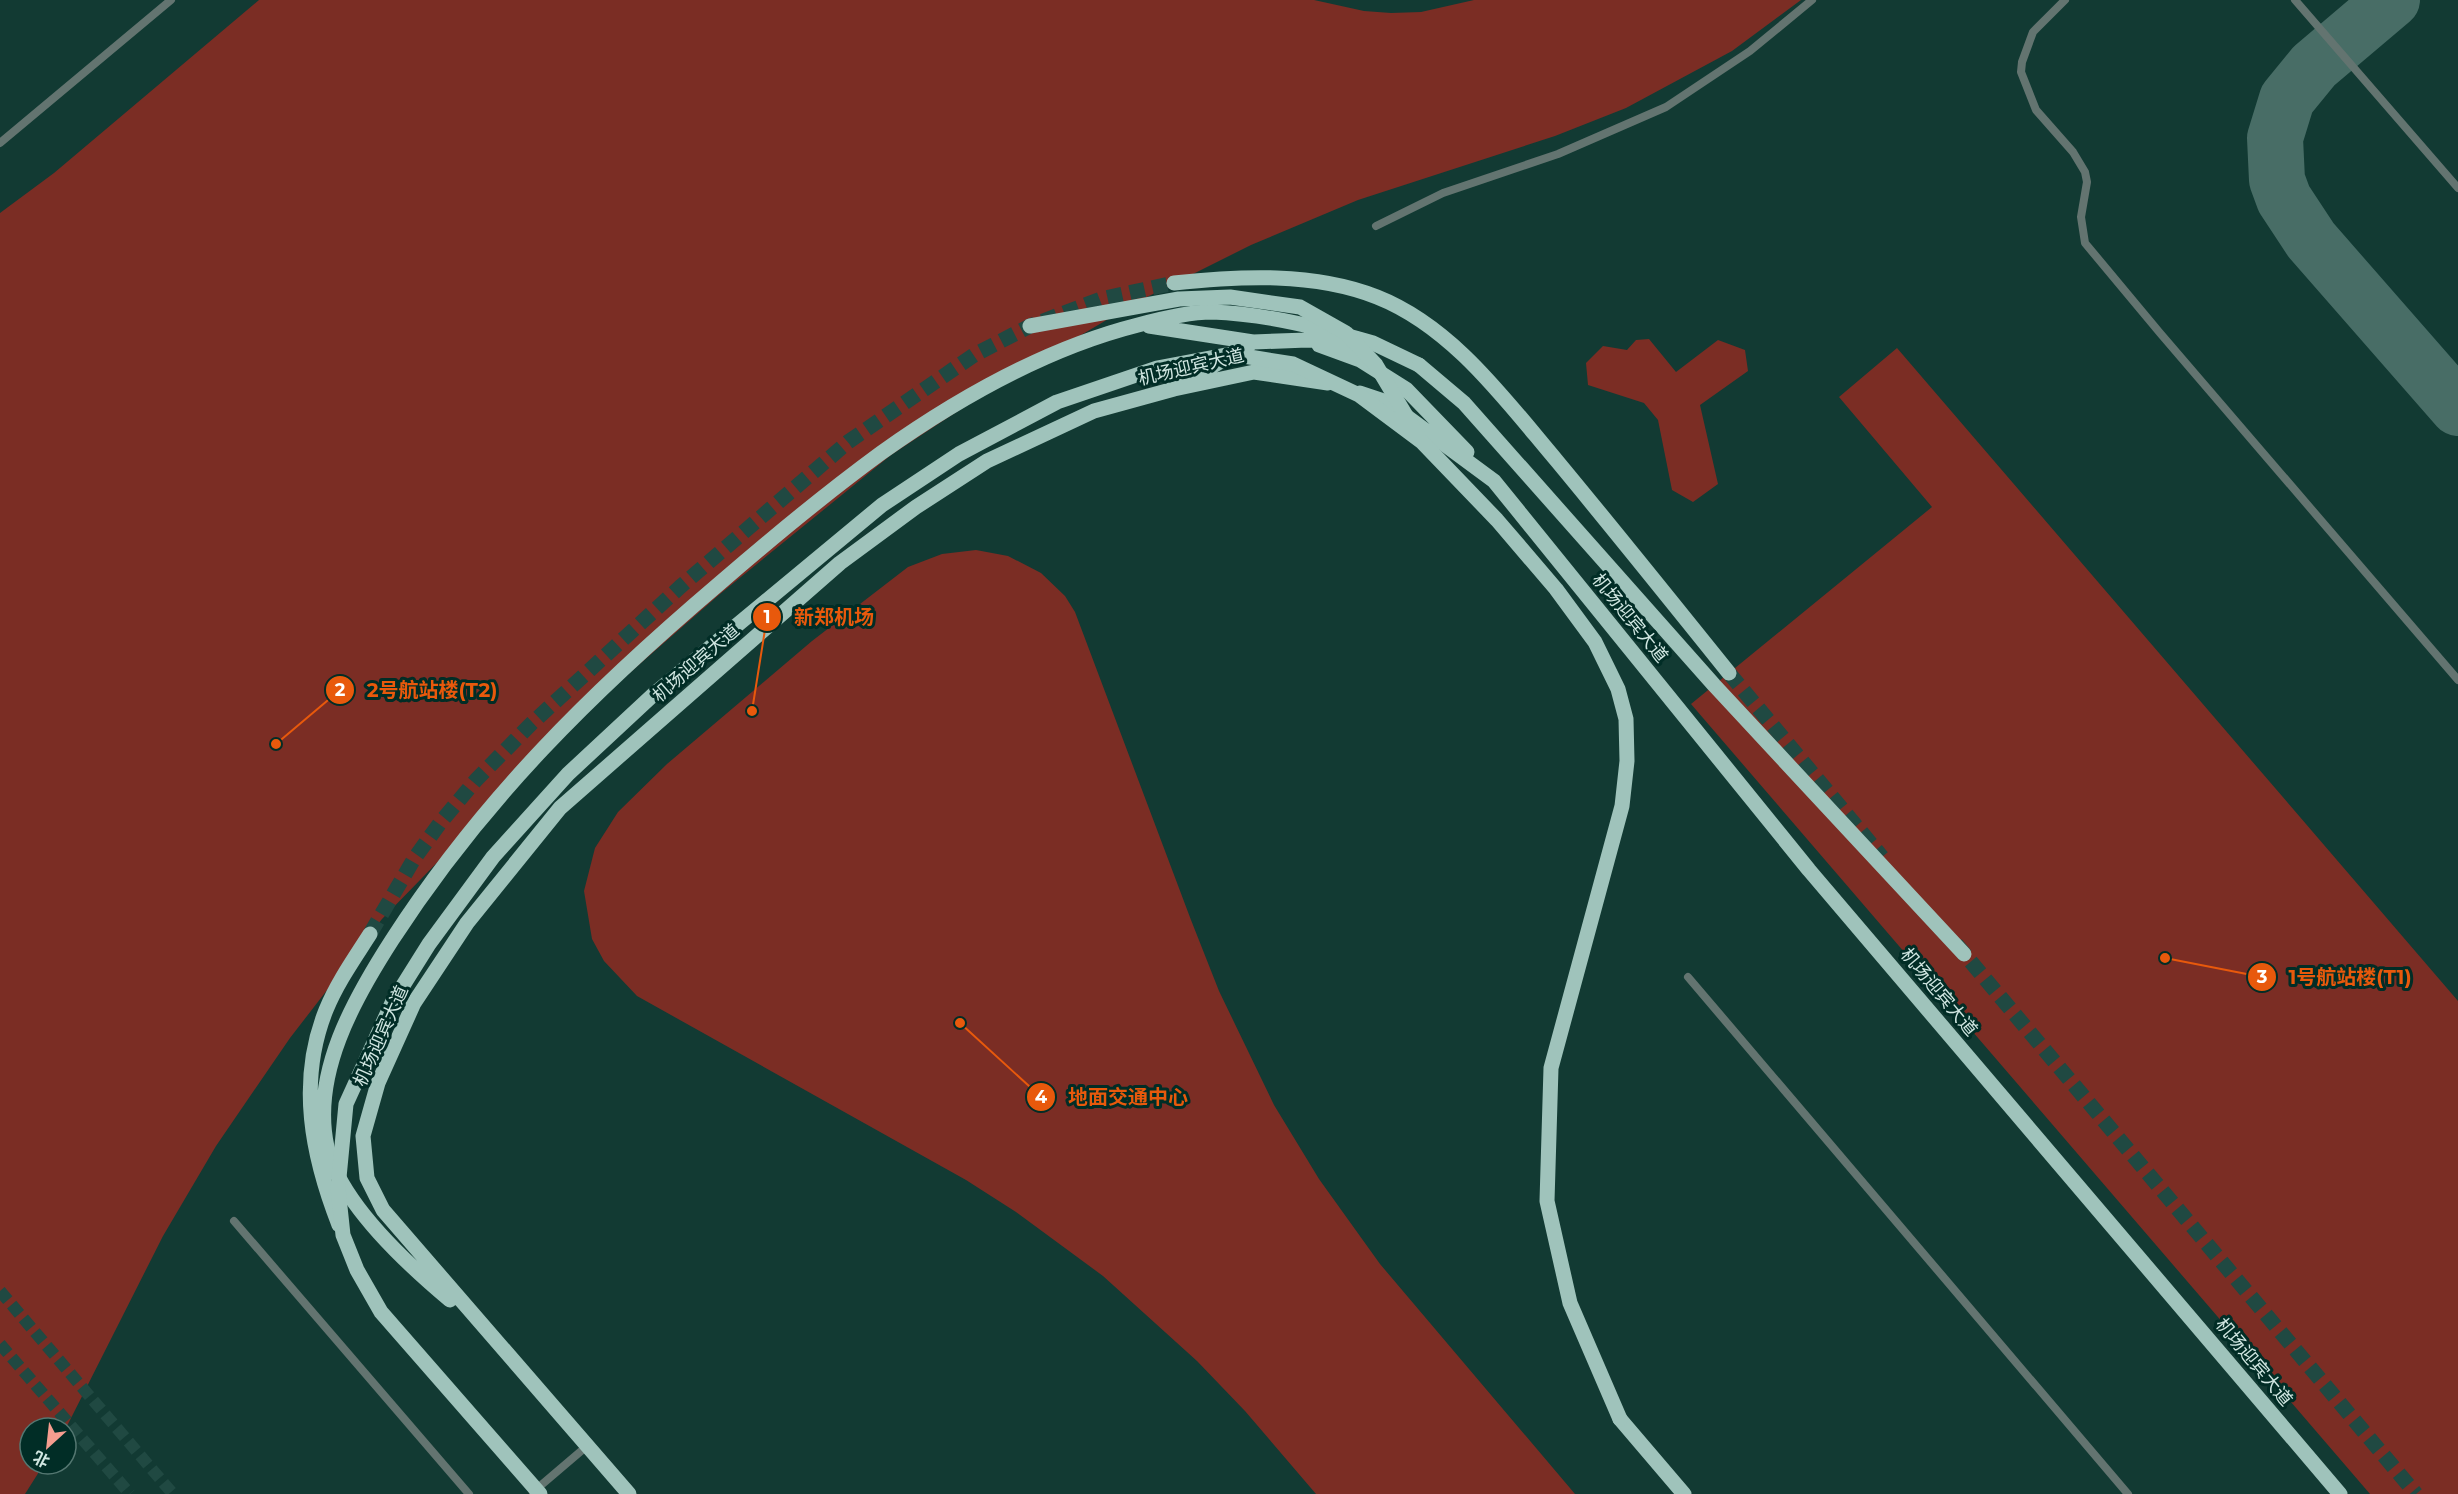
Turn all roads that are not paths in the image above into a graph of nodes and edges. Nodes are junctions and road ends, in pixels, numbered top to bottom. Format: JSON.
{"nodes":[{"id":1,"x":171,"y":0,"type":"edge"},
{"id":2,"x":1812,"y":0,"type":"edge"},
{"id":3,"x":2065,"y":0,"type":"edge"},
{"id":4,"x":2295,"y":0,"type":"edge"},
{"id":5,"x":0,"y":143,"type":"edge"},
{"id":6,"x":2458,"y":188,"type":"edge"},
{"id":7,"x":1376,"y":226,"type":"dead end"},
{"id":8,"x":1174,"y":283,"type":"tunnel mouth"},
{"id":9,"x":1138,"y":325,"type":"junction"},
{"id":10,"x":1030,"y":326,"type":"dead end"},
{"id":11,"x":1307,"y":340,"type":"junction"},
{"id":12,"x":1253,"y":342,"type":"junction"},
{"id":13,"x":1373,"y":343,"type":"junction"},
{"id":14,"x":1174,"y":388,"type":"junction"},
{"id":15,"x":1422,"y":442,"type":"junction"},
{"id":16,"x":1494,"y":481,"type":"junction"},
{"id":17,"x":1729,"y":673,"type":"tunnel mouth"},
{"id":18,"x":2458,"y":680,"type":"edge"},
{"id":19,"x":370,"y":934,"type":"tunnel mouth"},
{"id":20,"x":1964,"y":954,"type":"tunnel mouth"},
{"id":21,"x":1688,"y":977,"type":"dead end"},
{"id":22,"x":234,"y":1221,"type":"dead end"},
{"id":23,"x":343,"y":1235,"type":"junction"},
{"id":24,"x":484,"y":1327,"type":"junction"},
{"id":25,"x":587,"y":1446,"type":"junction"},
{"id":26,"x":470,"y":1494,"type":"edge"},
{"id":27,"x":530,"y":1494,"type":"edge"},
{"id":28,"x":540,"y":1494,"type":"edge"},
{"id":29,"x":629,"y":1494,"type":"edge"},
{"id":30,"x":1684,"y":1494,"type":"edge"},
{"id":31,"x":2128,"y":1494,"type":"edge"},
{"id":32,"x":2340,"y":1494,"type":"edge"}],
"edges":[{"from":1,"to":5,"type":"lane"},
{"from":2,"to":7,"type":"lane"},
{"from":3,"to":18,"type":"lane"},
{"from":4,"to":6,"type":"lane"},
{"from":8,"to":17,"type":"main road"},
{"from":9,"to":12,"type":"main road"},
{"from":9,"to":13,"type":"main road"},
{"from":9,"to":24,"type":"main road"},
{"from":10,"to":15,"type":"main road","bridge":true},
{"from":11,"to":12,"type":"main road"},
{"from":11,"to":13,"type":"main road"},
{"from":11,"to":16,"type":"main road"},
{"from":12,"to":14,"type":"main road"},
{"from":13,"to":20,"type":"main road","bridge":true},
{"from":14,"to":16,"type":"main road","name":"机场迎宾大道"},
{"from":14,"to":24,"type":"main road","name":"机场迎宾大道"},
{"from":15,"to":23,"type":"main road","bridge":true},
{"from":15,"to":30,"type":"main road","bridge":true},
{"from":16,"to":32,"type":"main road","name":"机场迎宾大道"},
{"from":19,"to":23,"type":"main road","bridge":true},
{"from":21,"to":31,"type":"lane"},
{"from":22,"to":26,"type":"lane"},
{"from":23,"to":28,"type":"main road","bridge":true},
{"from":24,"to":25,"type":"main road","name":"机场迎宾大道"},
{"from":25,"to":27,"type":"lane"},
{"from":25,"to":29,"type":"main road","name":"机场迎宾大道"}]}
